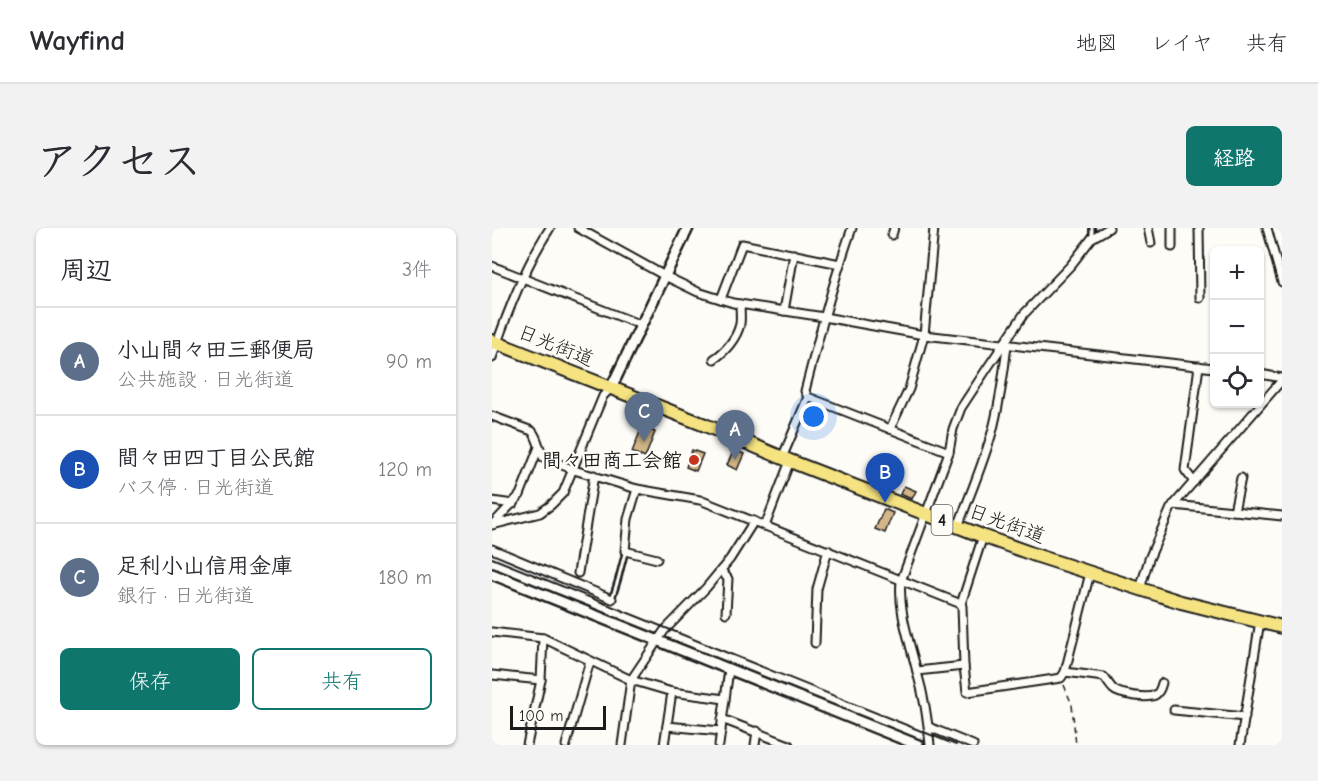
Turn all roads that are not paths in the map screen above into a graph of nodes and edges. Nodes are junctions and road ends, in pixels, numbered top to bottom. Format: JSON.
{"nodes":[{"id":1,"x":550,"y":228,"type":"edge"},
{"id":2,"x":578,"y":228,"type":"edge"},
{"id":3,"x":688,"y":228,"type":"edge"},
{"id":4,"x":852,"y":228,"type":"edge"},
{"id":5,"x":934,"y":228,"type":"edge"},
{"id":6,"x":1092,"y":228,"type":"edge"},
{"id":7,"x":1109,"y":228,"type":"edge"},
{"id":8,"x":1148,"y":228,"type":"edge"},
{"id":9,"x":1172,"y":228,"type":"edge"},
{"id":10,"x":1199,"y":228,"type":"edge"},
{"id":11,"x":1267,"y":228,"type":"edge"},
{"id":12,"x":1092,"y":238,"type":"junction"},
{"id":13,"x":1151,"y":243,"type":"dead end"},
{"id":14,"x":1172,"y":247,"type":"dead end"},
{"id":15,"x":794,"y":254,"type":"junction"},
{"id":16,"x":840,"y":264,"type":"junction"},
{"id":17,"x":492,"y":266,"type":"edge"},
{"id":18,"x":665,"y":276,"type":"junction"},
{"id":19,"x":523,"y":279,"type":"junction"},
{"id":20,"x":1282,"y":282,"type":"edge"},
{"id":21,"x":1200,"y":298,"type":"dead end"},
{"id":22,"x":721,"y":299,"type":"junction"},
{"id":23,"x":740,"y":304,"type":"junction"},
{"id":24,"x":784,"y":311,"type":"junction"},
{"id":25,"x":824,"y":317,"type":"junction"},
{"id":26,"x":641,"y":325,"type":"junction"},
{"id":27,"x":924,"y":335,"type":"junction"},
{"id":28,"x":495,"y":342,"type":"edge"},
{"id":29,"x":1004,"y":345,"type":"junction"},
{"id":30,"x":492,"y":358,"type":"edge"},
{"id":31,"x":714,"y":359,"type":"dead end"},
{"id":32,"x":1199,"y":366,"type":"junction"},
{"id":33,"x":1210,"y":367,"type":"edge"},
{"id":34,"x":1264,"y":375,"type":"edge"},
{"id":35,"x":1282,"y":379,"type":"edge"},
{"id":36,"x":611,"y":388,"type":"junction"},
{"id":37,"x":808,"y":397,"type":"junction"},
{"id":38,"x":492,"y":416,"type":"edge"},
{"id":39,"x":890,"y":429,"type":"junction"},
{"id":40,"x":539,"y":447,"type":"junction"},
{"id":41,"x":950,"y":452,"type":"junction"},
{"id":42,"x":786,"y":460,"type":"junction"},
{"id":43,"x":574,"y":470,"type":"junction"},
{"id":44,"x":594,"y":475,"type":"junction"},
{"id":45,"x":1241,"y":478,"type":"dead end"},
{"id":46,"x":1194,"y":482,"type":"junction"},
{"id":47,"x":638,"y":489,"type":"junction"},
{"id":48,"x":492,"y":501,"type":"edge"},
{"id":49,"x":513,"y":504,"type":"junction"},
{"id":50,"x":1173,"y":505,"type":"junction"},
{"id":51,"x":1234,"y":511,"type":"junction"},
{"id":52,"x":925,"y":514,"type":"junction"},
{"id":53,"x":1282,"y":516,"type":"edge"},
{"id":54,"x":754,"y":521,"type":"junction"},
{"id":55,"x":493,"y":524,"type":"edge"},
{"id":56,"x":765,"y":526,"type":"junction"},
{"id":57,"x":958,"y":527,"type":"junction"},
{"id":58,"x":983,"y":536,"type":"junction"},
{"id":59,"x":492,"y":549,"type":"edge"},
{"id":60,"x":828,"y":550,"type":"junction"},
{"id":61,"x":625,"y":551,"type":"junction"},
{"id":62,"x":657,"y":559,"type":"dead end"},
{"id":63,"x":721,"y":570,"type":"junction"},
{"id":64,"x":578,"y":573,"type":"dead end"},
{"id":65,"x":1090,"y":573,"type":"junction"},
{"id":66,"x":492,"y":574,"type":"edge"},
{"id":67,"x":901,"y":581,"type":"junction"},
{"id":68,"x":1140,"y":589,"type":"junction"},
{"id":69,"x":612,"y":598,"type":"joint"},
{"id":70,"x":961,"y":604,"type":"junction"},
{"id":71,"x":726,"y":614,"type":"dead end"},
{"id":72,"x":1260,"y":621,"type":"junction"},
{"id":73,"x":1282,"y":627,"type":"edge"},
{"id":74,"x":492,"y":632,"type":"edge"},
{"id":75,"x":543,"y":638,"type":"junction"},
{"id":76,"x":658,"y":640,"type":"junction"},
{"id":77,"x":815,"y":643,"type":"dead end"},
{"id":78,"x":590,"y":661,"type":"junction"},
{"id":79,"x":964,"y":666,"type":"junction"},
{"id":80,"x":729,"y":669,"type":"junction"},
{"id":81,"x":917,"y":671,"type":"junction"},
{"id":82,"x":492,"y":675,"type":"edge"},
{"id":83,"x":1063,"y":675,"type":"junction"},
{"id":84,"x":541,"y":680,"type":"junction"},
{"id":85,"x":631,"y":680,"type":"junction"},
{"id":86,"x":1162,"y":683,"type":"dead end"},
{"id":87,"x":672,"y":692,"type":"junction"},
{"id":88,"x":725,"y":699,"type":"junction"},
{"id":89,"x":1174,"y":710,"type":"dead end"},
{"id":90,"x":1245,"y":717,"type":"junction"},
{"id":91,"x":722,"y":718,"type":"junction"},
{"id":92,"x":667,"y":726,"type":"junction"},
{"id":93,"x":929,"y":727,"type":"junction"},
{"id":94,"x":721,"y":731,"type":"junction"},
{"id":95,"x":757,"y":731,"type":"junction"},
{"id":96,"x":527,"y":745,"type":"edge"},
{"id":97,"x":566,"y":745,"type":"edge"},
{"id":98,"x":622,"y":745,"type":"edge"},
{"id":99,"x":664,"y":745,"type":"edge"},
{"id":100,"x":719,"y":745,"type":"edge"},
{"id":101,"x":755,"y":745,"type":"edge"},
{"id":102,"x":789,"y":745,"type":"edge"},
{"id":103,"x":918,"y":745,"type":"edge"},
{"id":104,"x":930,"y":745,"type":"edge"},
{"id":105,"x":974,"y":745,"type":"edge"},
{"id":106,"x":1240,"y":745,"type":"edge"}],
"edges":[{"from":1,"to":19,"type":"street"},
{"from":2,"to":18,"type":"street"},
{"from":3,"to":18,"type":"street"},
{"from":4,"to":16,"type":"street"},
{"from":5,"to":27,"type":"street"},
{"from":6,"to":12,"type":"lane"},
{"from":7,"to":12,"type":"street"},
{"from":8,"to":13,"type":"street"},
{"from":9,"to":14,"type":"street"},
{"from":10,"to":21,"type":"street"},
{"from":11,"to":20,"type":"street"},
{"from":12,"to":29,"type":"street"},
{"from":15,"to":16,"type":"street"},
{"from":15,"to":22,"type":"street"},
{"from":15,"to":24,"type":"street"},
{"from":16,"to":25,"type":"street"},
{"from":17,"to":19,"type":"street"},
{"from":18,"to":22,"type":"street"},
{"from":18,"to":26,"type":"street"},
{"from":19,"to":26,"type":"street"},
{"from":19,"to":28,"type":"street"},
{"from":22,"to":23,"type":"street"},
{"from":23,"to":24,"type":"street"},
{"from":23,"to":31,"type":"street"},
{"from":24,"to":25,"type":"street"},
{"from":25,"to":27,"type":"street"},
{"from":25,"to":37,"type":"street"},
{"from":26,"to":36,"type":"street"},
{"from":27,"to":29,"type":"street"},
{"from":27,"to":39,"type":"street"},
{"from":28,"to":30,"type":"street"},
{"from":28,"to":36,"type":"highway","name":"日光街道","number":"4"},
{"from":29,"to":32,"type":"street"},
{"from":29,"to":41,"type":"street"},
{"from":29,"to":57,"type":"street"},
{"from":32,"to":33,"type":"street"},
{"from":32,"to":46,"type":"street"},
{"from":34,"to":35,"type":"street"},
{"from":35,"to":46,"type":"street"},
{"from":36,"to":42,"type":"highway","name":"日光街道","number":"4"},
{"from":36,"to":43,"type":"street"},
{"from":37,"to":39,"type":"street"},
{"from":37,"to":42,"type":"street"},
{"from":38,"to":40,"type":"street"},
{"from":39,"to":41,"type":"street"},
{"from":40,"to":43,"type":"street"},
{"from":40,"to":49,"type":"street"},
{"from":41,"to":52,"type":"street"},
{"from":42,"to":52,"type":"highway","name":"日光街道","number":"4"},
{"from":42,"to":56,"type":"street"},
{"from":43,"to":44,"type":"street"},
{"from":43,"to":55,"type":"street"},
{"from":44,"to":47,"type":"street"},
{"from":44,"to":64,"type":"street"},
{"from":45,"to":51,"type":"street"},
{"from":46,"to":50,"type":"street"},
{"from":47,"to":54,"type":"street"},
{"from":47,"to":61,"type":"street"},
{"from":48,"to":49,"type":"street"},
{"from":49,"to":55,"type":"street"},
{"from":50,"to":51,"type":"street"},
{"from":50,"to":68,"type":"street"},
{"from":51,"to":53,"type":"street"},
{"from":52,"to":57,"type":"highway","name":"日光街道","number":"4"},
{"from":52,"to":67,"type":"street"},
{"from":54,"to":56,"type":"street"},
{"from":54,"to":63,"type":"street"},
{"from":56,"to":60,"type":"street"},
{"from":57,"to":58,"type":"highway","name":"日光街道","number":"4"},
{"from":58,"to":65,"type":"highway","name":"日光街道","number":"4"},
{"from":58,"to":70,"type":"street"},
{"from":59,"to":69,"type":"street"},
{"from":60,"to":67,"type":"street"},
{"from":60,"to":77,"type":"street"},
{"from":61,"to":62,"type":"street"},
{"from":61,"to":69,"type":"lane"},
{"from":63,"to":71,"type":"street"},
{"from":63,"to":76,"type":"street"},
{"from":65,"to":68,"type":"highway","name":"日光街道","number":"4"},
{"from":65,"to":83,"type":"street"},
{"from":66,"to":76,"type":"street"},
{"from":67,"to":70,"type":"street"},
{"from":67,"to":81,"type":"street"},
{"from":68,"to":72,"type":"highway","name":"日光街道","number":"4"},
{"from":70,"to":79,"type":"street"},
{"from":72,"to":73,"type":"highway","name":"日光街道","number":"4"},
{"from":72,"to":90,"type":"street"},
{"from":74,"to":75,"type":"street"},
{"from":75,"to":78,"type":"street"},
{"from":75,"to":84,"type":"street"},
{"from":76,"to":80,"type":"street"},
{"from":76,"to":85,"type":"street"},
{"from":78,"to":85,"type":"street"},
{"from":78,"to":97,"type":"street"},
{"from":79,"to":81,"type":"street"},
{"from":79,"to":83,"type":"street"},
{"from":80,"to":88,"type":"street"},
{"from":80,"to":103,"type":"street"},
{"from":81,"to":93,"type":"street"},
{"from":82,"to":84,"type":"street"},
{"from":83,"to":86,"type":"street"},
{"from":84,"to":96,"type":"street"},
{"from":85,"to":87,"type":"street"},
{"from":85,"to":98,"type":"street"},
{"from":87,"to":88,"type":"street"},
{"from":87,"to":92,"type":"street"},
{"from":88,"to":91,"type":"street"},
{"from":89,"to":90,"type":"street"},
{"from":90,"to":106,"type":"street"},
{"from":91,"to":94,"type":"street"},
{"from":91,"to":95,"type":"street"},
{"from":92,"to":94,"type":"street"},
{"from":92,"to":99,"type":"street"},
{"from":93,"to":104,"type":"street"},
{"from":93,"to":105,"type":"street"},
{"from":94,"to":100,"type":"street"},
{"from":95,"to":101,"type":"street"},
{"from":95,"to":102,"type":"street"}]}
